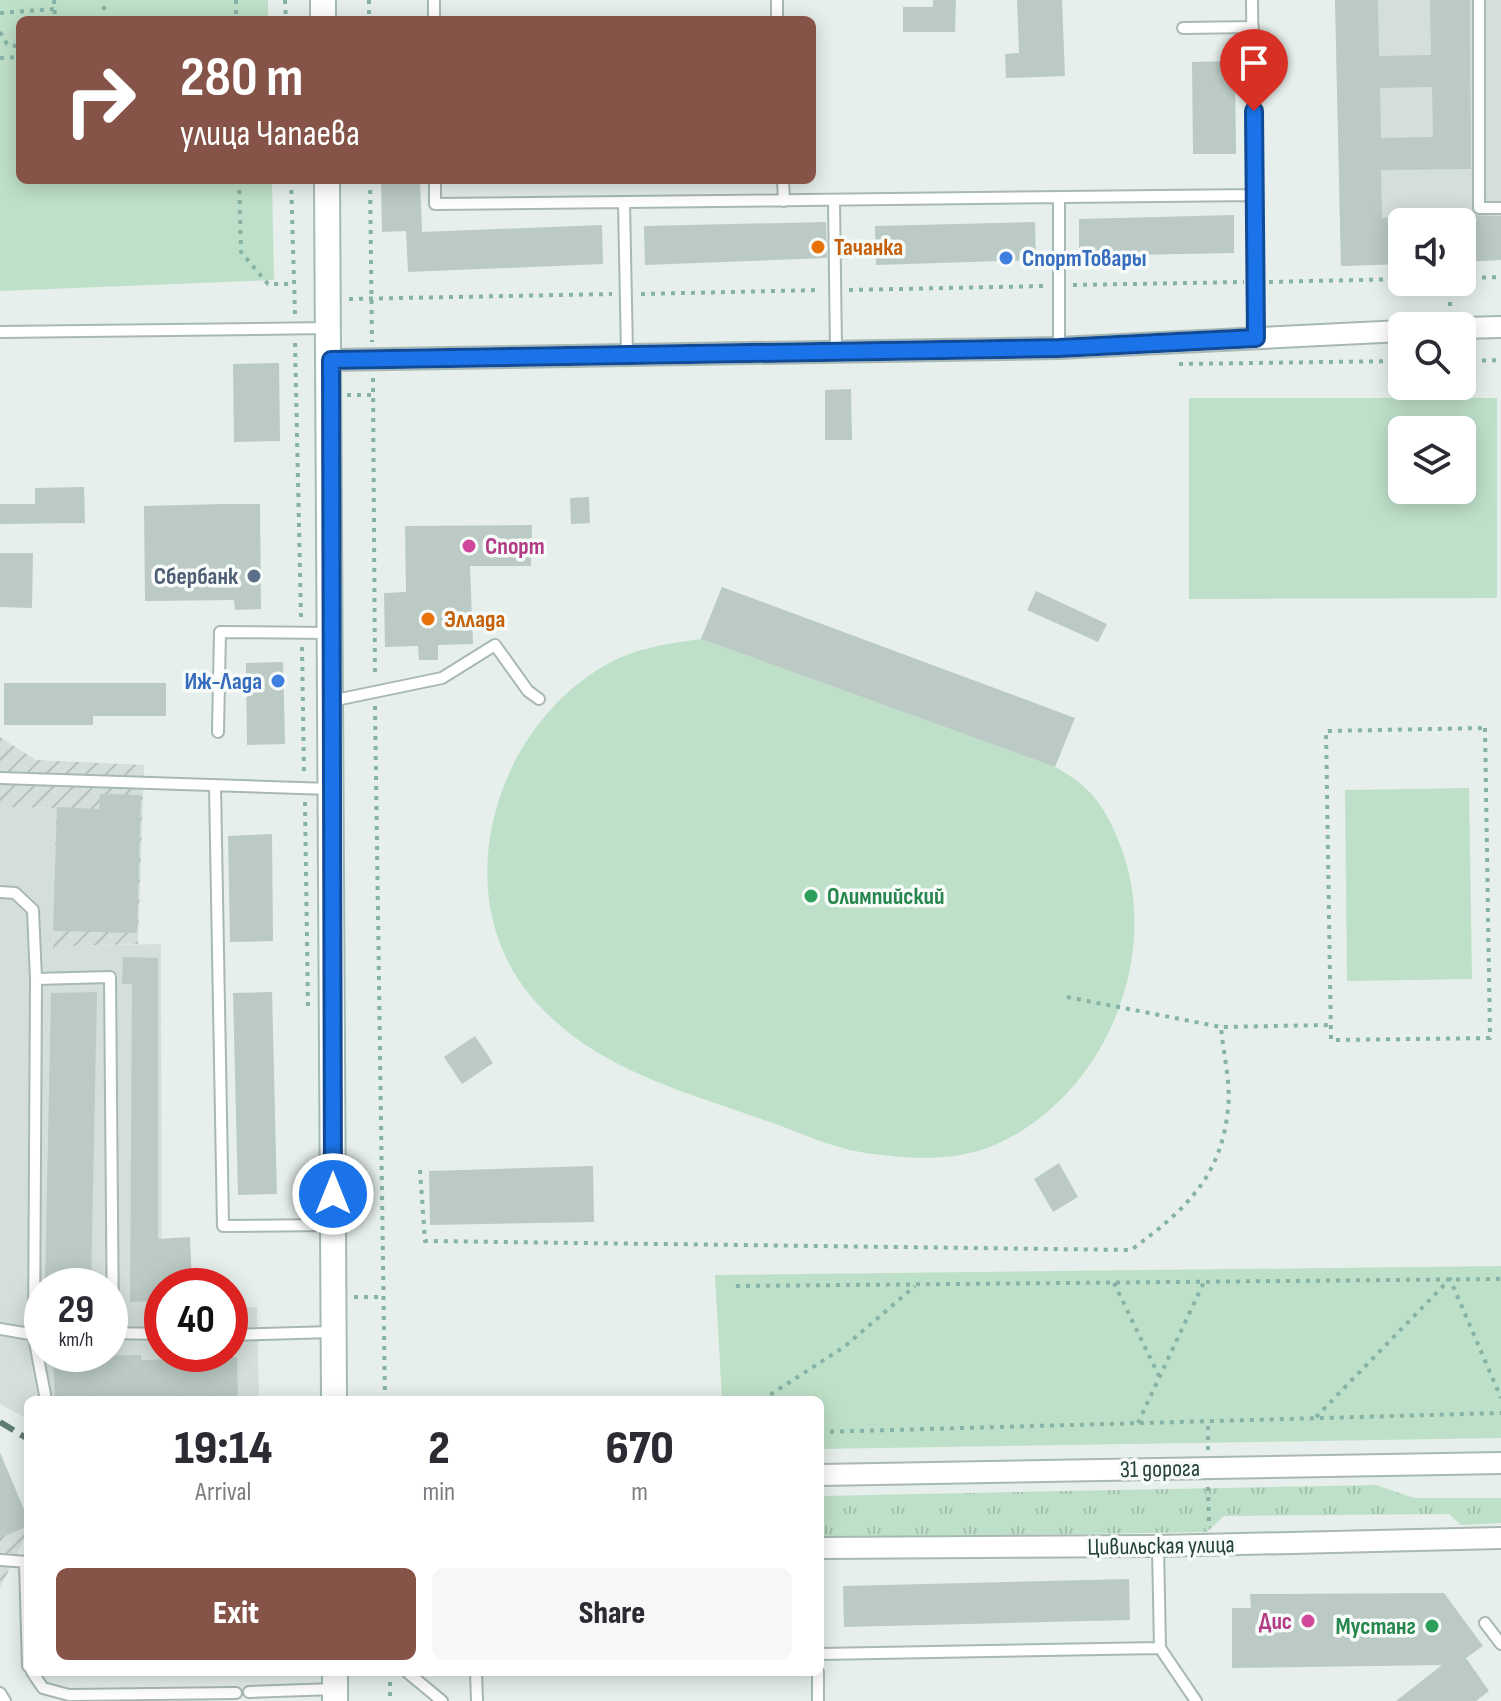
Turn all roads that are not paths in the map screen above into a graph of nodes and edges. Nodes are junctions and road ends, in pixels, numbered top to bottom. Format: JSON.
{"nodes":[{"id":1,"x":1252,"y":0,"type":"edge"},
{"id":2,"x":1479,"y":0,"type":"edge"},
{"id":3,"x":1253,"y":27,"type":"junction"},
{"id":4,"x":1183,"y":28,"type":"dead end"},
{"id":5,"x":327,"y":184,"type":"edge"},
{"id":6,"x":435,"y":184,"type":"edge"},
{"id":7,"x":783,"y":184,"type":"edge"},
{"id":8,"x":1255,"y":195,"type":"junction"},
{"id":9,"x":1059,"y":200,"type":"junction"},
{"id":10,"x":784,"y":201,"type":"junction"},
{"id":11,"x":834,"y":201,"type":"junction"},
{"id":12,"x":624,"y":202,"type":"junction"},
{"id":13,"x":1501,"y":208,"type":"edge"},
{"id":14,"x":1501,"y":327,"type":"edge"},
{"id":15,"x":330,"y":328,"type":"junction"},
{"id":16,"x":1476,"y":328,"type":"edge"},
{"id":17,"x":0,"y":332,"type":"edge"},
{"id":18,"x":1388,"y":332,"type":"edge"},
{"id":19,"x":1256,"y":338,"type":"junction"},
{"id":20,"x":1059,"y":348,"type":"junction"},
{"id":21,"x":836,"y":350,"type":"junction"},
{"id":22,"x":627,"y":354,"type":"junction"},
{"id":23,"x":331,"y":360,"type":"junction"},
{"id":24,"x":331,"y":633,"type":"junction"},
{"id":25,"x":539,"y":699,"type":"dead end"},
{"id":26,"x":331,"y":701,"type":"junction"},
{"id":27,"x":218,"y":732,"type":"dead end"},
{"id":28,"x":0,"y":778,"type":"edge"},
{"id":29,"x":215,"y":786,"type":"junction"},
{"id":30,"x":332,"y":789,"type":"junction"},
{"id":31,"x":0,"y":892,"type":"edge"},
{"id":32,"x":36,"y":979,"type":"junction"},
{"id":33,"x":334,"y":1225,"type":"junction"},
{"id":34,"x":38,"y":1268,"type":"edge"},
{"id":35,"x":111,"y":1268,"type":"edge"},
{"id":36,"x":0,"y":1329,"type":"edge"},
{"id":37,"x":334,"y":1332,"type":"junction"},
{"id":38,"x":24,"y":1334,"type":"edge"},
{"id":39,"x":248,"y":1334,"type":"edge"},
{"id":40,"x":42,"y":1372,"type":"edge"},
{"id":41,"x":45,"y":1396,"type":"edge"},
{"id":42,"x":334,"y":1396,"type":"edge"},
{"id":43,"x":1501,"y":1463,"type":"edge"},
{"id":44,"x":824,"y":1475,"type":"edge"},
{"id":45,"x":1501,"y":1538,"type":"edge"},
{"id":46,"x":1158,"y":1546,"type":"junction"},
{"id":47,"x":824,"y":1548,"type":"edge"},
{"id":48,"x":0,"y":1560,"type":"edge"},
{"id":49,"x":24,"y":1562,"type":"edge"},
{"id":50,"x":1485,"y":1623,"type":"dead end"},
{"id":51,"x":1501,"y":1644,"type":"edge"},
{"id":52,"x":1160,"y":1648,"type":"junction"},
{"id":53,"x":824,"y":1654,"type":"edge"},
{"id":54,"x":35,"y":1676,"type":"edge"},
{"id":55,"x":412,"y":1676,"type":"edge"},
{"id":56,"x":476,"y":1676,"type":"edge"},
{"id":57,"x":818,"y":1676,"type":"edge"},
{"id":58,"x":335,"y":1687,"type":"edge"},
{"id":59,"x":249,"y":1692,"type":"dead end"},
{"id":60,"x":0,"y":1693,"type":"edge"},
{"id":61,"x":236,"y":1693,"type":"dead end"},
{"id":62,"x":299,"y":1696,"type":"edge"},
{"id":63,"x":214,"y":1697,"type":"edge"},
{"id":64,"x":5,"y":1701,"type":"edge"},
{"id":65,"x":442,"y":1701,"type":"edge"},
{"id":66,"x":477,"y":1701,"type":"edge"},
{"id":67,"x":818,"y":1701,"type":"edge"},
{"id":68,"x":1196,"y":1701,"type":"edge"}],
"edges":[{"from":1,"to":3,"type":"lane"},
{"from":2,"to":13,"type":"lane"},
{"from":3,"to":4,"type":"lane"},
{"from":3,"to":8,"type":"lane"},
{"from":5,"to":15,"type":"street"},
{"from":6,"to":12,"type":"lane"},
{"from":7,"to":10,"type":"lane"},
{"from":8,"to":9,"type":"lane"},
{"from":8,"to":19,"type":"lane"},
{"from":9,"to":11,"type":"lane"},
{"from":9,"to":20,"type":"lane"},
{"from":10,"to":11,"type":"lane"},
{"from":10,"to":12,"type":"lane"},
{"from":11,"to":21,"type":"lane"},
{"from":12,"to":22,"type":"lane"},
{"from":14,"to":16,"type":"street"},
{"from":15,"to":17,"type":"lane"},
{"from":15,"to":23,"type":"street"},
{"from":18,"to":19,"type":"street"},
{"from":19,"to":20,"type":"street"},
{"from":20,"to":21,"type":"street"},
{"from":21,"to":22,"type":"street"},
{"from":22,"to":23,"type":"street"},
{"from":23,"to":24,"type":"street"},
{"from":24,"to":26,"type":"street"},
{"from":24,"to":27,"type":"lane"},
{"from":25,"to":26,"type":"lane"},
{"from":26,"to":30,"type":"street"},
{"from":28,"to":29,"type":"lane"},
{"from":29,"to":30,"type":"lane"},
{"from":29,"to":33,"type":"lane"},
{"from":30,"to":33,"type":"street"},
{"from":31,"to":32,"type":"lane"},
{"from":32,"to":34,"type":"lane"},
{"from":32,"to":35,"type":"lane"},
{"from":33,"to":37,"type":"street"},
{"from":36,"to":38,"type":"lane"},
{"from":37,"to":39,"type":"lane"},
{"from":37,"to":42,"type":"street"},
{"from":40,"to":41,"type":"lane"},
{"from":43,"to":44,"type":"street","name":"31 дорога"},
{"from":45,"to":46,"type":"street","name":"Цивильская улица"},
{"from":46,"to":47,"type":"street","name":"Цивильская улица"},
{"from":46,"to":52,"type":"lane"},
{"from":48,"to":49,"type":"lane"},
{"from":50,"to":51,"type":"lane"},
{"from":52,"to":53,"type":"lane"},
{"from":52,"to":68,"type":"lane"},
{"from":54,"to":63,"type":"lane"},
{"from":55,"to":65,"type":"lane"},
{"from":56,"to":66,"type":"lane"},
{"from":57,"to":67,"type":"lane"},
{"from":58,"to":62,"type":"lane"},
{"from":59,"to":62,"type":"lane"},
{"from":60,"to":64,"type":"lane"},
{"from":61,"to":63,"type":"lane"}]}
